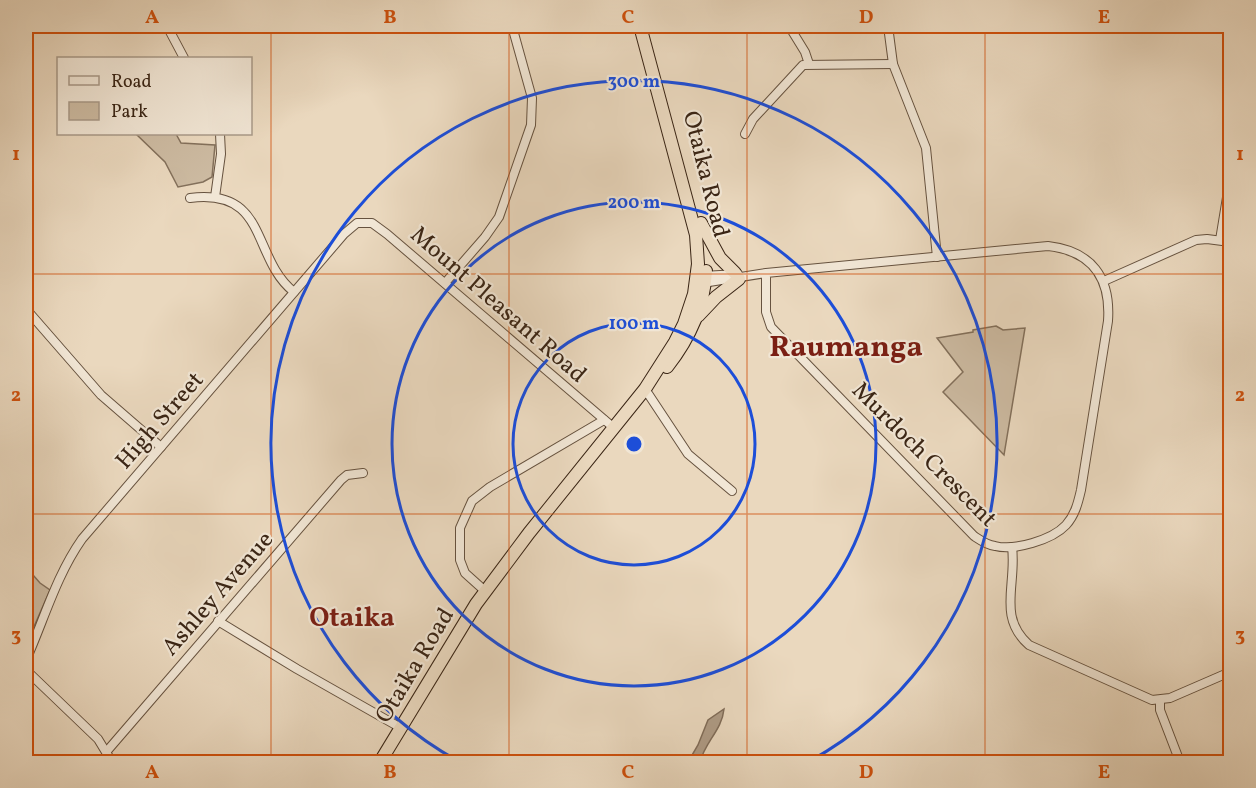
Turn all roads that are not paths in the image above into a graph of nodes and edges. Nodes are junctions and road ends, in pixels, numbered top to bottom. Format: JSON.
{"nodes":[{"id":1,"x":167,"y":26,"type":"edge"},
{"id":2,"x":512,"y":26,"type":"edge"},
{"id":3,"x":640,"y":26,"type":"edge"},
{"id":4,"x":647,"y":26,"type":"edge"},
{"id":5,"x":789,"y":26,"type":"edge"},
{"id":6,"x":888,"y":26,"type":"edge"},
{"id":7,"x":183,"y":57,"type":"edge"},
{"id":8,"x":809,"y":64,"type":"junction"},
{"id":9,"x":893,"y":64,"type":"junction"},
{"id":10,"x":745,"y":134,"type":"dead end"},
{"id":11,"x":220,"y":135,"type":"edge"},
{"id":12,"x":1230,"y":179,"type":"edge"},
{"id":13,"x":215,"y":197,"type":"junction"},
{"id":14,"x":190,"y":198,"type":"dead end"},
{"id":15,"x":701,"y":223,"type":"junction"},
{"id":16,"x":353,"y":225,"type":"joint"},
{"id":17,"x":1220,"y":240,"type":"junction"},
{"id":18,"x":1230,"y":242,"type":"edge"},
{"id":19,"x":937,"y":256,"type":"junction"},
{"id":20,"x":766,"y":273,"type":"junction"},
{"id":21,"x":741,"y":276,"type":"junction"},
{"id":22,"x":702,"y":278,"type":"junction"},
{"id":23,"x":1104,"y":281,"type":"junction"},
{"id":24,"x":445,"y":283,"type":"junction"},
{"id":25,"x":294,"y":292,"type":"junction"},
{"id":26,"x":26,"y":309,"type":"edge"},
{"id":27,"x":695,"y":320,"type":"junction"},
{"id":28,"x":645,"y":388,"type":"junction"},
{"id":29,"x":604,"y":420,"type":"junction"},
{"id":30,"x":614,"y":428,"type":"junction"},
{"id":31,"x":161,"y":447,"type":"junction"},
{"id":32,"x":363,"y":473,"type":"dead end"},
{"id":33,"x":732,"y":491,"type":"dead end"},
{"id":34,"x":1011,"y":547,"type":"junction"},
{"id":35,"x":486,"y":591,"type":"junction"},
{"id":36,"x":218,"y":621,"type":"junction"},
{"id":37,"x":26,"y":660,"type":"edge"},
{"id":38,"x":26,"y":670,"type":"edge"},
{"id":39,"x":1230,"y":672,"type":"edge"},
{"id":40,"x":1160,"y":700,"type":"junction"},
{"id":41,"x":400,"y":728,"type":"junction"},
{"id":42,"x":107,"y":752,"type":"junction"},
{"id":43,"x":112,"y":762,"type":"edge"},
{"id":44,"x":380,"y":762,"type":"edge"},
{"id":45,"x":1180,"y":762,"type":"edge"}],
"edges":[{"from":1,"to":7,"type":"street"},
{"from":2,"to":24,"type":"street"},
{"from":3,"to":22,"type":"highway","name":"Otaika Road"},
{"from":4,"to":15,"type":"highway","name":"Otaika Road"},
{"from":5,"to":8,"type":"street"},
{"from":6,"to":9,"type":"street"},
{"from":8,"to":9,"type":"street"},
{"from":8,"to":10,"type":"street"},
{"from":9,"to":19,"type":"street"},
{"from":11,"to":13,"type":"street"},
{"from":12,"to":17,"type":"street"},
{"from":13,"to":14,"type":"street"},
{"from":13,"to":25,"type":"street"},
{"from":15,"to":21,"type":"highway"},
{"from":15,"to":22,"type":"highway","name":"Otaika Road"},
{"from":16,"to":24,"type":"street","name":"Mount Pleasant Road"},
{"from":16,"to":25,"type":"street","name":"High Street"},
{"from":17,"to":18,"type":"street"},
{"from":17,"to":23,"type":"street"},
{"from":19,"to":20,"type":"street"},
{"from":19,"to":23,"type":"street"},
{"from":20,"to":21,"type":"street"},
{"from":20,"to":34,"type":"street","name":"Murdoch Crescent"},
{"from":21,"to":22,"type":"street"},
{"from":21,"to":27,"type":"highway"},
{"from":22,"to":27,"type":"highway","name":"Otaika Road"},
{"from":22,"to":28,"type":"highway","name":"Otaika Road"},
{"from":23,"to":34,"type":"street","name":"Murdoch Crescent"},
{"from":24,"to":29,"type":"street","name":"Mount Pleasant Road"},
{"from":25,"to":31,"type":"street","name":"High Street"},
{"from":26,"to":31,"type":"street"},
{"from":27,"to":28,"type":"highway","name":"Otaika Road"},
{"from":28,"to":30,"type":"highway","name":"Otaika Road"},
{"from":28,"to":33,"type":"street"},
{"from":29,"to":30,"type":"street","name":"Mount Pleasant Road"},
{"from":29,"to":35,"type":"street"},
{"from":30,"to":35,"type":"highway","name":"Otaika Road"},
{"from":31,"to":37,"type":"street","name":"High Street"},
{"from":32,"to":36,"type":"street","name":"Ashley Avenue"},
{"from":34,"to":40,"type":"street"},
{"from":35,"to":41,"type":"highway","name":"Otaika Road"},
{"from":36,"to":41,"type":"street"},
{"from":36,"to":42,"type":"street","name":"Ashley Avenue"},
{"from":38,"to":42,"type":"street"},
{"from":39,"to":40,"type":"street"},
{"from":40,"to":45,"type":"street"},
{"from":41,"to":44,"type":"highway","name":"Otaika Road"},
{"from":42,"to":43,"type":"street"}]}
